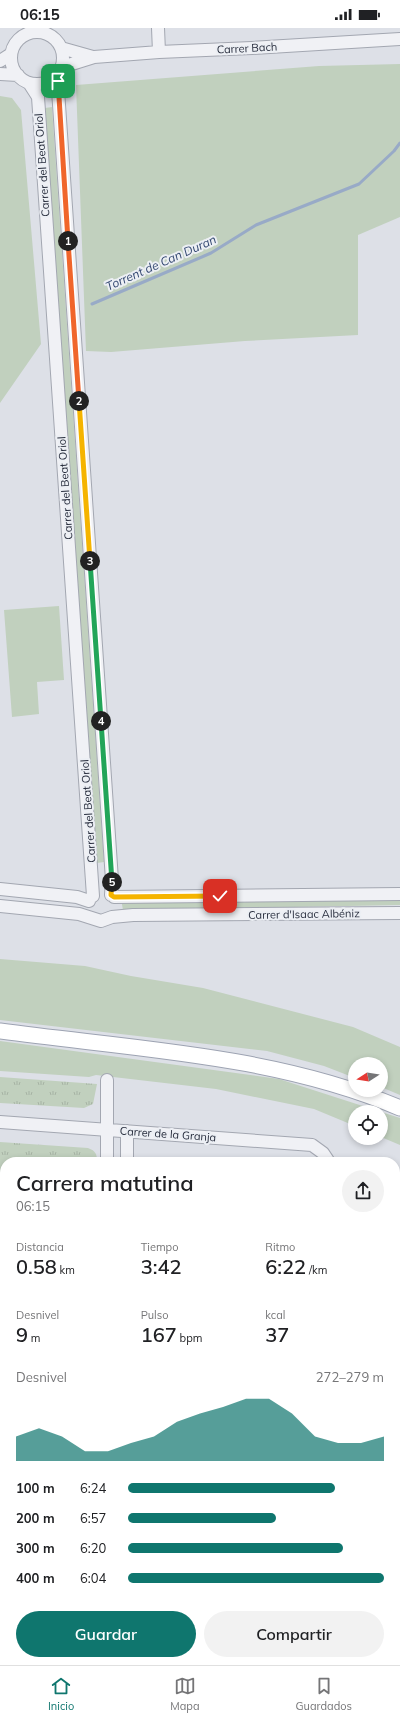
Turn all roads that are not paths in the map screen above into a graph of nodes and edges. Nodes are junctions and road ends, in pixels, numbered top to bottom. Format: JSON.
{"nodes":[{"id":1,"x":158,"y":28,"type":"edge"},
{"id":2,"x":23,"y":32,"type":"edge"},
{"id":3,"x":56,"y":38,"type":"edge"},
{"id":4,"x":400,"y":39,"type":"edge"},
{"id":5,"x":159,"y":52,"type":"junction"},
{"id":6,"x":11,"y":54,"type":"junction"},
{"id":7,"x":94,"y":57,"type":"junction"},
{"id":8,"x":0,"y":61,"type":"edge"},
{"id":9,"x":60,"y":70,"type":"junction"},
{"id":10,"x":0,"y":74,"type":"edge"},
{"id":11,"x":18,"y":76,"type":"junction"},
{"id":12,"x":28,"y":83,"type":"junction"},
{"id":13,"x":0,"y":889,"type":"edge"},
{"id":14,"x":400,"y":894,"type":"edge"},
{"id":15,"x":112,"y":896,"type":"junction"},
{"id":16,"x":91,"y":898,"type":"junction"},
{"id":17,"x":0,"y":906,"type":"edge"},
{"id":18,"x":400,"y":913,"type":"edge"},
{"id":19,"x":112,"y":917,"type":"junction"},
{"id":20,"x":94,"y":918,"type":"junction"},
{"id":21,"x":0,"y":1032,"type":"edge"},
{"id":22,"x":107,"y":1080,"type":"dead end"},
{"id":23,"x":400,"y":1108,"type":"edge"},
{"id":24,"x":0,"y":1122,"type":"edge"},
{"id":25,"x":106,"y":1130,"type":"junction"},
{"id":26,"x":126,"y":1132,"type":"junction"},
{"id":27,"x":107,"y":1157,"type":"edge"},
{"id":28,"x":127,"y":1157,"type":"edge"},
{"id":29,"x":326,"y":1157,"type":"edge"}],
"edges":[{"from":1,"to":5,"type":"street"},
{"from":2,"to":3,"type":"street"},
{"from":2,"to":6,"type":"street"},
{"from":3,"to":7,"type":"street","name":"Carrer Bach"},
{"from":3,"to":9,"type":"street","name":"Carrer del Beat Oriol"},
{"from":4,"to":5,"type":"street","name":"Carrer Bach"},
{"from":5,"to":7,"type":"street","name":"Carrer Bach"},
{"from":6,"to":8,"type":"street"},
{"from":6,"to":11,"type":"street"},
{"from":7,"to":9,"type":"street","name":"Carrer Bach"},
{"from":9,"to":12,"type":"street"},
{"from":9,"to":15,"type":"street","name":"Carrer del Beat Oriol"},
{"from":10,"to":11,"type":"street"},
{"from":11,"to":12,"type":"street","name":"Carrer del Beat Oriol"},
{"from":12,"to":16,"type":"street","name":"Carrer del Beat Oriol"},
{"from":13,"to":16,"type":"street","name":"Carrer d'Isaac Albéniz"},
{"from":14,"to":15,"type":"street","name":"Carrer d'Isaac Albéniz"},
{"from":15,"to":16,"type":"street","name":"Carrer d'Isaac Albéniz"},
{"from":15,"to":19,"type":"street"},
{"from":16,"to":20,"type":"street"},
{"from":17,"to":20,"type":"street","name":"Carrer d'Isaac Albéniz"},
{"from":18,"to":19,"type":"street","name":"Carrer d'Isaac Albéniz"},
{"from":19,"to":20,"type":"street","name":"Carrer d'Isaac Albéniz"},
{"from":21,"to":23,"type":"main road"},
{"from":22,"to":25,"type":"street"},
{"from":24,"to":25,"type":"street","name":"Carrer de la Granja"},
{"from":25,"to":26,"type":"street","name":"Carrer de la Granja"},
{"from":25,"to":27,"type":"street"},
{"from":26,"to":28,"type":"street"},
{"from":26,"to":29,"type":"street","name":"Carrer de la Granja"}]}
